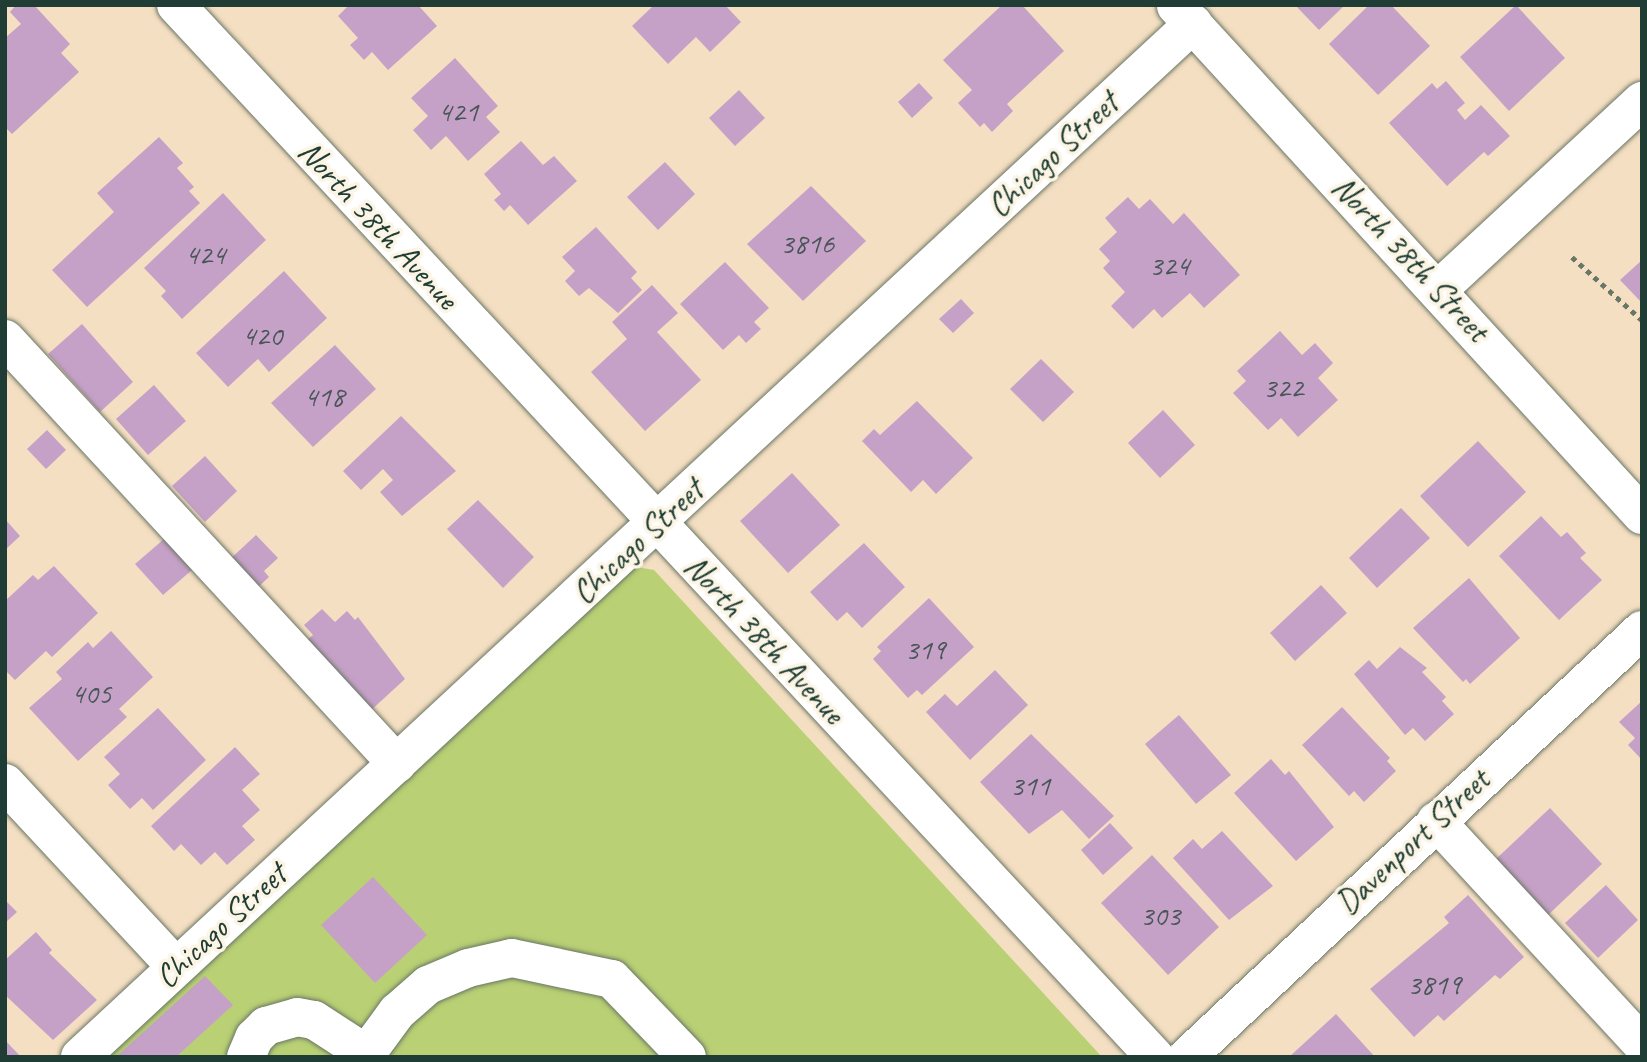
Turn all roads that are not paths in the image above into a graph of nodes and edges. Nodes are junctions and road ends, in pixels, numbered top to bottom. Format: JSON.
{"nodes":[{"id":1,"x":176,"y":5,"type":"edge"},
{"id":2,"x":1184,"y":15,"type":"edge"},
{"id":3,"x":1642,"y":101,"type":"edge"},
{"id":4,"x":1439,"y":289,"type":"junction"},
{"id":5,"x":5,"y":339,"type":"edge"},
{"id":6,"x":1642,"y":516,"type":"edge"},
{"id":7,"x":656,"y":525,"type":"junction"},
{"id":8,"x":1642,"y":630,"type":"edge"},
{"id":9,"x":397,"y":764,"type":"junction"},
{"id":10,"x":5,"y":783,"type":"edge"},
{"id":11,"x":1436,"y":821,"type":"junction"},
{"id":12,"x":176,"y":967,"type":"junction"},
{"id":13,"x":1642,"y":1044,"type":"edge"},
{"id":14,"x":364,"y":1055,"type":"edge"},
{"id":15,"x":80,"y":1057,"type":"edge"},
{"id":16,"x":246,"y":1057,"type":"edge"},
{"id":17,"x":687,"y":1057,"type":"edge"},
{"id":18,"x":1155,"y":1057,"type":"edge"},
{"id":19,"x":1186,"y":1057,"type":"edge"}],
"edges":[{"from":1,"to":7,"type":"street","name":"North 38th Avenue"},
{"from":2,"to":4,"type":"street","name":"North 38th Street"},
{"from":2,"to":7,"type":"street","name":"Chicago Street"},
{"from":3,"to":4,"type":"street"},
{"from":4,"to":6,"type":"street","name":"North 38th Street"},
{"from":5,"to":9,"type":"street"},
{"from":7,"to":9,"type":"street","name":"Chicago Street"},
{"from":7,"to":18,"type":"street","name":"North 38th Avenue"},
{"from":8,"to":11,"type":"street","name":"Davenport Street"},
{"from":9,"to":12,"type":"street","name":"Chicago Street"},
{"from":10,"to":12,"type":"street"},
{"from":11,"to":13,"type":"street"},
{"from":11,"to":19,"type":"street","name":"Davenport Street"},
{"from":12,"to":15,"type":"street","name":"Chicago Street"},
{"from":14,"to":16,"type":"street"},
{"from":14,"to":17,"type":"street"}]}
